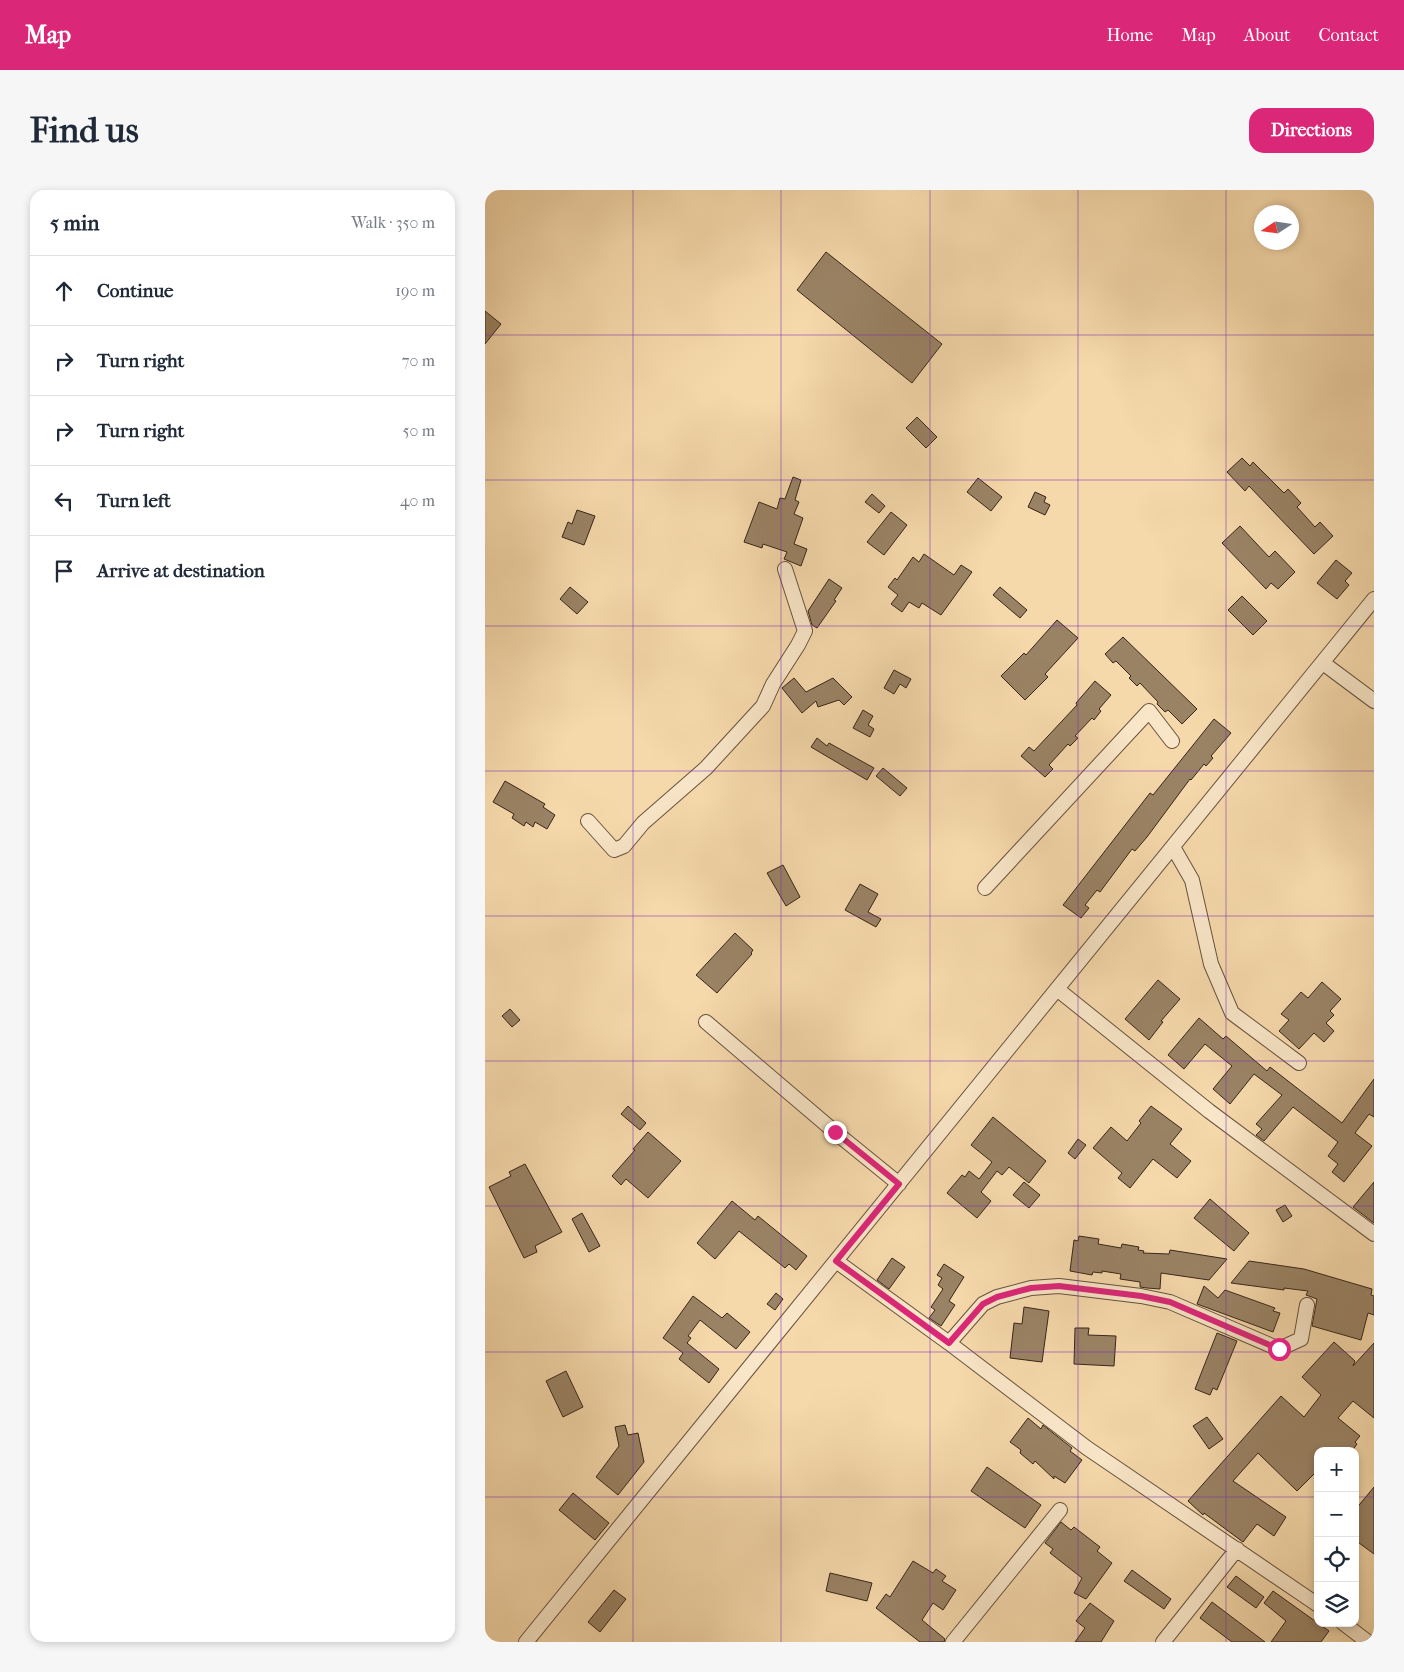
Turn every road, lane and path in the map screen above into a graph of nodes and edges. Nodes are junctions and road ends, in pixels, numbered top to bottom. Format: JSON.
{"nodes":[{"id":1,"x":785,"y":569,"type":"dead end"},
{"id":2,"x":1374,"y":600,"type":"edge"},
{"id":3,"x":1323,"y":663,"type":"junction"},
{"id":4,"x":1374,"y":702,"type":"edge"},
{"id":5,"x":1172,"y":741,"type":"dead end"},
{"id":6,"x":588,"y":821,"type":"dead end"},
{"id":7,"x":1173,"y":847,"type":"junction"},
{"id":8,"x":985,"y":888,"type":"dead end"},
{"id":9,"x":1057,"y":989,"type":"junction"},
{"id":10,"x":705,"y":1022,"type":"dead end"},
{"id":11,"x":1299,"y":1063,"type":"dead end"},
{"id":12,"x":899,"y":1184,"type":"junction"},
{"id":13,"x":1374,"y":1234,"type":"edge"},
{"id":14,"x":836,"y":1261,"type":"junction"},
{"id":15,"x":1307,"y":1305,"type":"dead end"},
{"id":16,"x":949,"y":1343,"type":"junction"},
{"id":17,"x":1060,"y":1510,"type":"dead end"},
{"id":18,"x":1237,"y":1549,"type":"junction"},
{"id":19,"x":1314,"y":1601,"type":"edge"},
{"id":20,"x":1348,"y":1627,"type":"edge"},
{"id":21,"x":526,"y":1642,"type":"edge"},
{"id":22,"x":953,"y":1642,"type":"edge"},
{"id":23,"x":1163,"y":1642,"type":"edge"},
{"id":24,"x":1369,"y":1642,"type":"edge"}],
"edges":[{"from":1,"to":6,"type":"street"},
{"from":2,"to":3,"type":"street"},
{"from":3,"to":4,"type":"street"},
{"from":3,"to":7,"type":"street"},
{"from":5,"to":8,"type":"street"},
{"from":7,"to":9,"type":"street"},
{"from":7,"to":11,"type":"street"},
{"from":9,"to":12,"type":"street"},
{"from":9,"to":13,"type":"street"},
{"from":10,"to":12,"type":"street"},
{"from":12,"to":14,"type":"street"},
{"from":14,"to":16,"type":"street"},
{"from":14,"to":21,"type":"street"},
{"from":15,"to":16,"type":"street"},
{"from":16,"to":18,"type":"street"},
{"from":17,"to":22,"type":"street"},
{"from":18,"to":19,"type":"street"},
{"from":18,"to":23,"type":"street"},
{"from":20,"to":24,"type":"street"}]}
